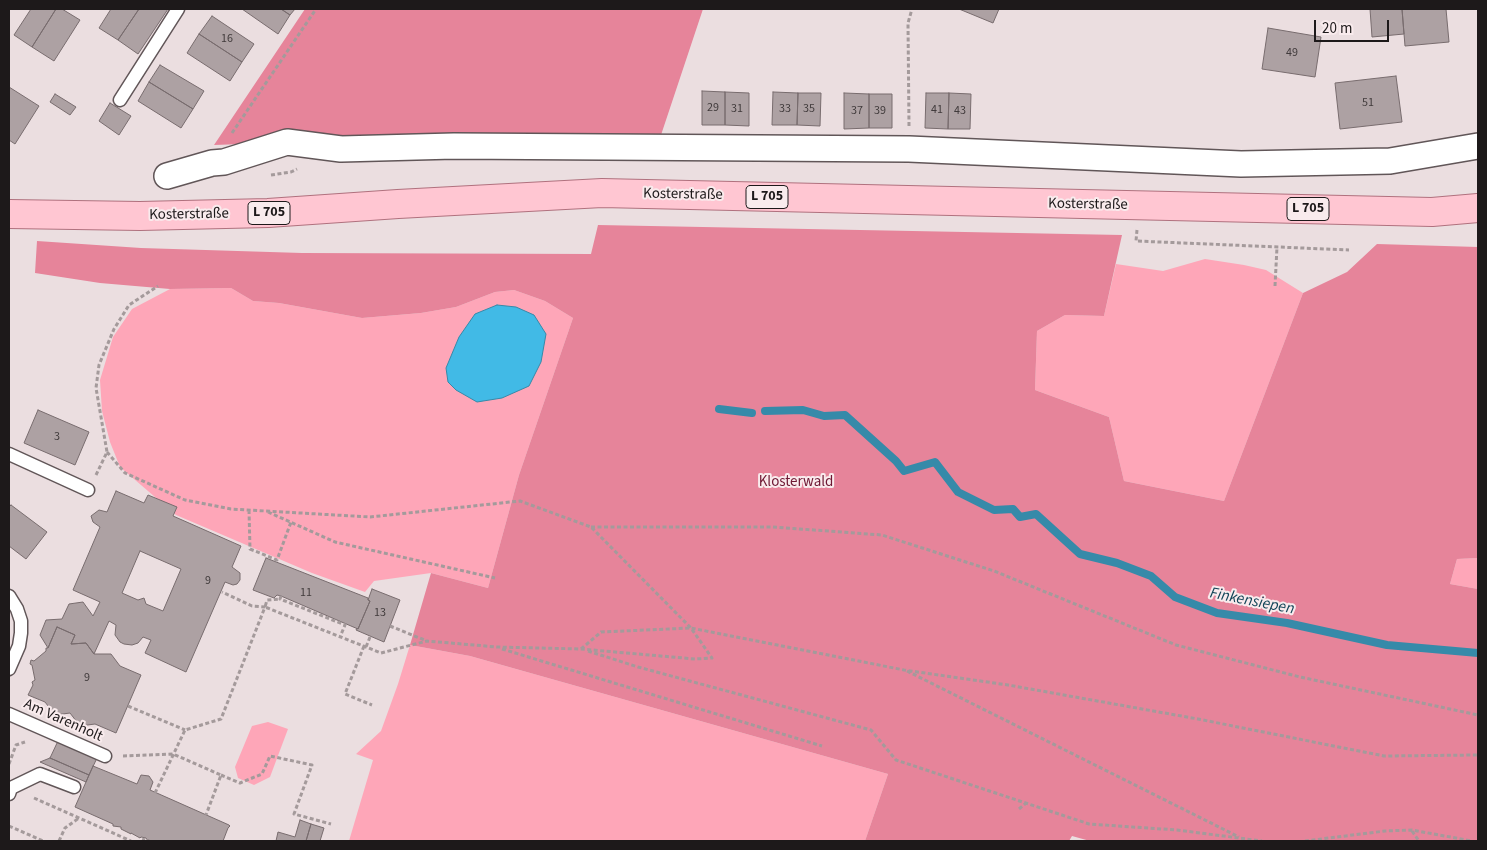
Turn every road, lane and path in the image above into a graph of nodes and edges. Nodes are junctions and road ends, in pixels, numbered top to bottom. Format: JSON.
{"nodes":[{"id":1,"x":178,"y":9,"type":"edge"},
{"id":2,"x":316,"y":9,"type":"edge"},
{"id":3,"x":912,"y":9,"type":"edge"},
{"id":4,"x":120,"y":100,"type":"dead end"},
{"id":5,"x":909,"y":129,"type":"dead end"},
{"id":6,"x":1478,"y":146,"type":"edge"},
{"id":7,"x":212,"y":163,"type":"junction"},
{"id":8,"x":167,"y":176,"type":"dead end"},
{"id":9,"x":1138,"y":207,"type":"junction"},
{"id":10,"x":1478,"y":208,"type":"edge"},
{"id":11,"x":9,"y":214,"type":"edge"},
{"id":12,"x":1277,"y":247,"type":"junction"},
{"id":13,"x":1349,"y":250,"type":"dead end"},
{"id":14,"x":158,"y":286,"type":"dead end"},
{"id":15,"x":1275,"y":286,"type":"dead end"},
{"id":16,"x":107,"y":452,"type":"junction"},
{"id":17,"x":9,"y":454,"type":"edge"},
{"id":18,"x":88,"y":490,"type":"joint"},
{"id":19,"x":249,"y":510,"type":"junction"},
{"id":20,"x":265,"y":511,"type":"junction"},
{"id":21,"x":291,"y":522,"type":"junction"},
{"id":22,"x":591,"y":527,"type":"junction"},
{"id":23,"x":494,"y":578,"type":"dead end"},
{"id":24,"x":222,"y":592,"type":"dead end"},
{"id":25,"x":9,"y":596,"type":"edge"},
{"id":26,"x":265,"y":607,"type":"junction"},
{"id":27,"x":390,"y":626,"type":"dead end"},
{"id":28,"x":691,"y":628,"type":"junction"},
{"id":29,"x":340,"y":636,"type":"junction"},
{"id":30,"x":370,"y":637,"type":"dead end"},
{"id":31,"x":427,"y":641,"type":"junction"},
{"id":32,"x":366,"y":647,"type":"junction"},
{"id":33,"x":497,"y":647,"type":"junction"},
{"id":34,"x":581,"y":649,"type":"junction"},
{"id":35,"x":9,"y":670,"type":"edge"},
{"id":36,"x":904,"y":670,"type":"junction"},
{"id":37,"x":372,"y":705,"type":"dead end"},
{"id":38,"x":128,"y":706,"type":"dead end"},
{"id":39,"x":9,"y":714,"type":"edge"},
{"id":40,"x":1478,"y":714,"type":"edge"},
{"id":41,"x":184,"y":730,"type":"junction"},
{"id":42,"x":16,"y":745,"type":"dead end"},
{"id":43,"x":822,"y":746,"type":"dead end"},
{"id":44,"x":173,"y":754,"type":"junction"},
{"id":45,"x":1478,"y":754,"type":"edge"},
{"id":46,"x":105,"y":756,"type":"joint"},
{"id":47,"x":9,"y":764,"type":"edge"},
{"id":48,"x":221,"y":775,"type":"junction"},
{"id":49,"x":74,"y":787,"type":"dead end"},
{"id":50,"x":10,"y":791,"type":"edge"},
{"id":51,"x":155,"y":792,"type":"dead end"},
{"id":52,"x":1026,"y":803,"type":"junction"},
{"id":53,"x":1019,"y":809,"type":"dead end"},
{"id":54,"x":206,"y":815,"type":"dead end"},
{"id":55,"x":79,"y":818,"type":"junction"},
{"id":56,"x":331,"y":824,"type":"dead end"},
{"id":57,"x":9,"y":826,"type":"edge"},
{"id":58,"x":1412,"y":830,"type":"junction"},
{"id":59,"x":1242,"y":838,"type":"junction"},
{"id":60,"x":43,"y":841,"type":"edge"},
{"id":61,"x":59,"y":841,"type":"edge"},
{"id":62,"x":131,"y":841,"type":"edge"},
{"id":63,"x":1262,"y":841,"type":"edge"},
{"id":64,"x":1306,"y":841,"type":"edge"},
{"id":65,"x":1418,"y":841,"type":"edge"},
{"id":66,"x":1472,"y":841,"type":"edge"}],
"edges":[{"from":1,"to":4,"type":"lane"},
{"from":2,"to":7,"type":"path"},
{"from":3,"to":5,"type":"path"},
{"from":6,"to":7,"type":"street"},
{"from":7,"to":8,"type":"street"},
{"from":9,"to":10,"type":"main road","name":"Kosterstraße","number":"L 705"},
{"from":9,"to":11,"type":"main road","name":"Kosterstraße","number":"L 705"},
{"from":9,"to":12,"type":"path"},
{"from":12,"to":13,"type":"path"},
{"from":12,"to":15,"type":"path"},
{"from":14,"to":16,"type":"path"},
{"from":16,"to":18,"type":"path"},
{"from":16,"to":19,"type":"path"},
{"from":17,"to":18,"type":"lane"},
{"from":19,"to":20,"type":"path"},
{"from":19,"to":21,"type":"path"},
{"from":20,"to":21,"type":"path"},
{"from":20,"to":22,"type":"path"},
{"from":21,"to":23,"type":"path"},
{"from":22,"to":28,"type":"path"},
{"from":22,"to":40,"type":"path"},
{"from":24,"to":26,"type":"path"},
{"from":25,"to":35,"type":"lane"},
{"from":26,"to":29,"type":"path"},
{"from":26,"to":29,"type":"path"},
{"from":26,"to":41,"type":"path"},
{"from":27,"to":31,"type":"path"},
{"from":28,"to":34,"type":"path"},
{"from":28,"to":34,"type":"path"},
{"from":28,"to":36,"type":"path"},
{"from":29,"to":32,"type":"path"},
{"from":30,"to":32,"type":"path"},
{"from":31,"to":32,"type":"path"},
{"from":31,"to":33,"type":"path"},
{"from":32,"to":37,"type":"path"},
{"from":33,"to":34,"type":"path"},
{"from":33,"to":43,"type":"path"},
{"from":34,"to":52,"type":"path"},
{"from":36,"to":45,"type":"path"},
{"from":36,"to":59,"type":"path"},
{"from":38,"to":41,"type":"path"},
{"from":39,"to":46,"type":"lane","name":"Am Varenholt"},
{"from":41,"to":44,"type":"path"},
{"from":42,"to":47,"type":"path"},
{"from":44,"to":46,"type":"path"},
{"from":44,"to":48,"type":"path"},
{"from":44,"to":51,"type":"path"},
{"from":48,"to":54,"type":"path"},
{"from":48,"to":56,"type":"path"},
{"from":49,"to":50,"type":"lane"},
{"from":50,"to":55,"type":"path"},
{"from":52,"to":53,"type":"path"},
{"from":52,"to":59,"type":"path"},
{"from":55,"to":61,"type":"path"},
{"from":55,"to":62,"type":"path"},
{"from":57,"to":60,"type":"path"},
{"from":58,"to":64,"type":"path"},
{"from":58,"to":65,"type":"path"},
{"from":58,"to":66,"type":"path"},
{"from":59,"to":63,"type":"path"}]}
